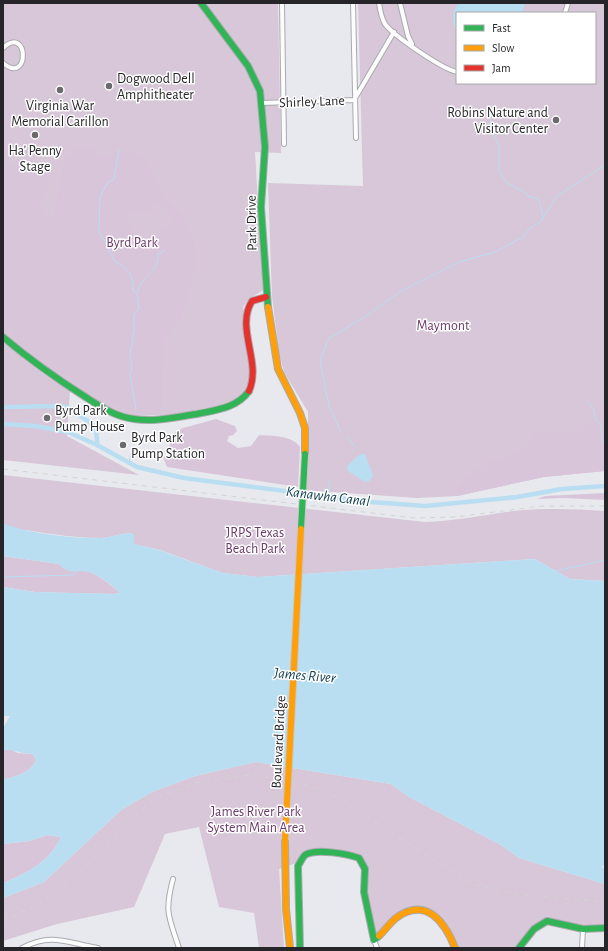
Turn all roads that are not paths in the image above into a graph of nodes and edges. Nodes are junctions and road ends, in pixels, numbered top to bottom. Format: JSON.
{"nodes":[{"id":1,"x":202,"y":3,"type":"edge"},
{"id":2,"x":282,"y":3,"type":"edge"},
{"id":3,"x":353,"y":3,"type":"edge"},
{"id":4,"x":378,"y":3,"type":"edge"},
{"id":5,"x":400,"y":3,"type":"edge"},
{"id":6,"x":394,"y":32,"type":"junction"},
{"id":7,"x":4,"y":45,"type":"edge"},
{"id":8,"x":413,"y":46,"type":"junction"},
{"id":9,"x":3,"y":64,"type":"edge"},
{"id":10,"x":456,"y":72,"type":"edge"},
{"id":11,"x":354,"y":100,"type":"junction"},
{"id":12,"x":282,"y":102,"type":"junction"},
{"id":13,"x":262,"y":103,"type":"junction"},
{"id":14,"x":356,"y":138,"type":"dead end"},
{"id":15,"x":284,"y":144,"type":"dead end"},
{"id":16,"x":266,"y":297,"type":"junction"},
{"id":17,"x":3,"y":337,"type":"edge"},
{"id":18,"x":305,"y":454,"type":"joint"},
{"id":19,"x":173,"y":879,"type":"dead end"},
{"id":20,"x":605,"y":928,"type":"edge"},
{"id":21,"x":583,"y":929,"type":"junction"},
{"id":22,"x":374,"y":940,"type":"junction"},
{"id":23,"x":454,"y":947,"type":"edge"},
{"id":24,"x":22,"y":948,"type":"edge"},
{"id":25,"x":98,"y":948,"type":"edge"},
{"id":26,"x":180,"y":948,"type":"edge"},
{"id":27,"x":290,"y":948,"type":"edge"},
{"id":28,"x":300,"y":948,"type":"edge"},
{"id":29,"x":378,"y":948,"type":"edge"},
{"id":30,"x":519,"y":948,"type":"edge"},
{"id":31,"x":582,"y":948,"type":"edge"}],
"edges":[{"from":1,"to":13,"type":"main road","name":"Park Drive"},
{"from":2,"to":12,"type":"street"},
{"from":3,"to":11,"type":"street"},
{"from":4,"to":6,"type":"street"},
{"from":5,"to":8,"type":"street"},
{"from":6,"to":8,"type":"street"},
{"from":6,"to":11,"type":"street","name":"Shirley Lane"},
{"from":7,"to":9,"type":"street"},
{"from":8,"to":10,"type":"street"},
{"from":11,"to":12,"type":"street","name":"Shirley Lane"},
{"from":11,"to":14,"type":"street"},
{"from":12,"to":13,"type":"street","name":"Shirley Lane"},
{"from":12,"to":15,"type":"street"},
{"from":13,"to":16,"type":"main road","name":"Park Drive"},
{"from":16,"to":17,"type":"main road"},
{"from":16,"to":18,"type":"main road","name":"Park Drive"},
{"from":18,"to":27,"type":"main road","name":"Boulevard Bridge","bridge":true},
{"from":19,"to":26,"type":"street"},
{"from":20,"to":21,"type":"main road"},
{"from":21,"to":30,"type":"main road"},
{"from":21,"to":31,"type":"street"},
{"from":22,"to":23,"type":"main road"},
{"from":22,"to":28,"type":"main road"},
{"from":22,"to":29,"type":"street"},
{"from":24,"to":25,"type":"street"}]}
